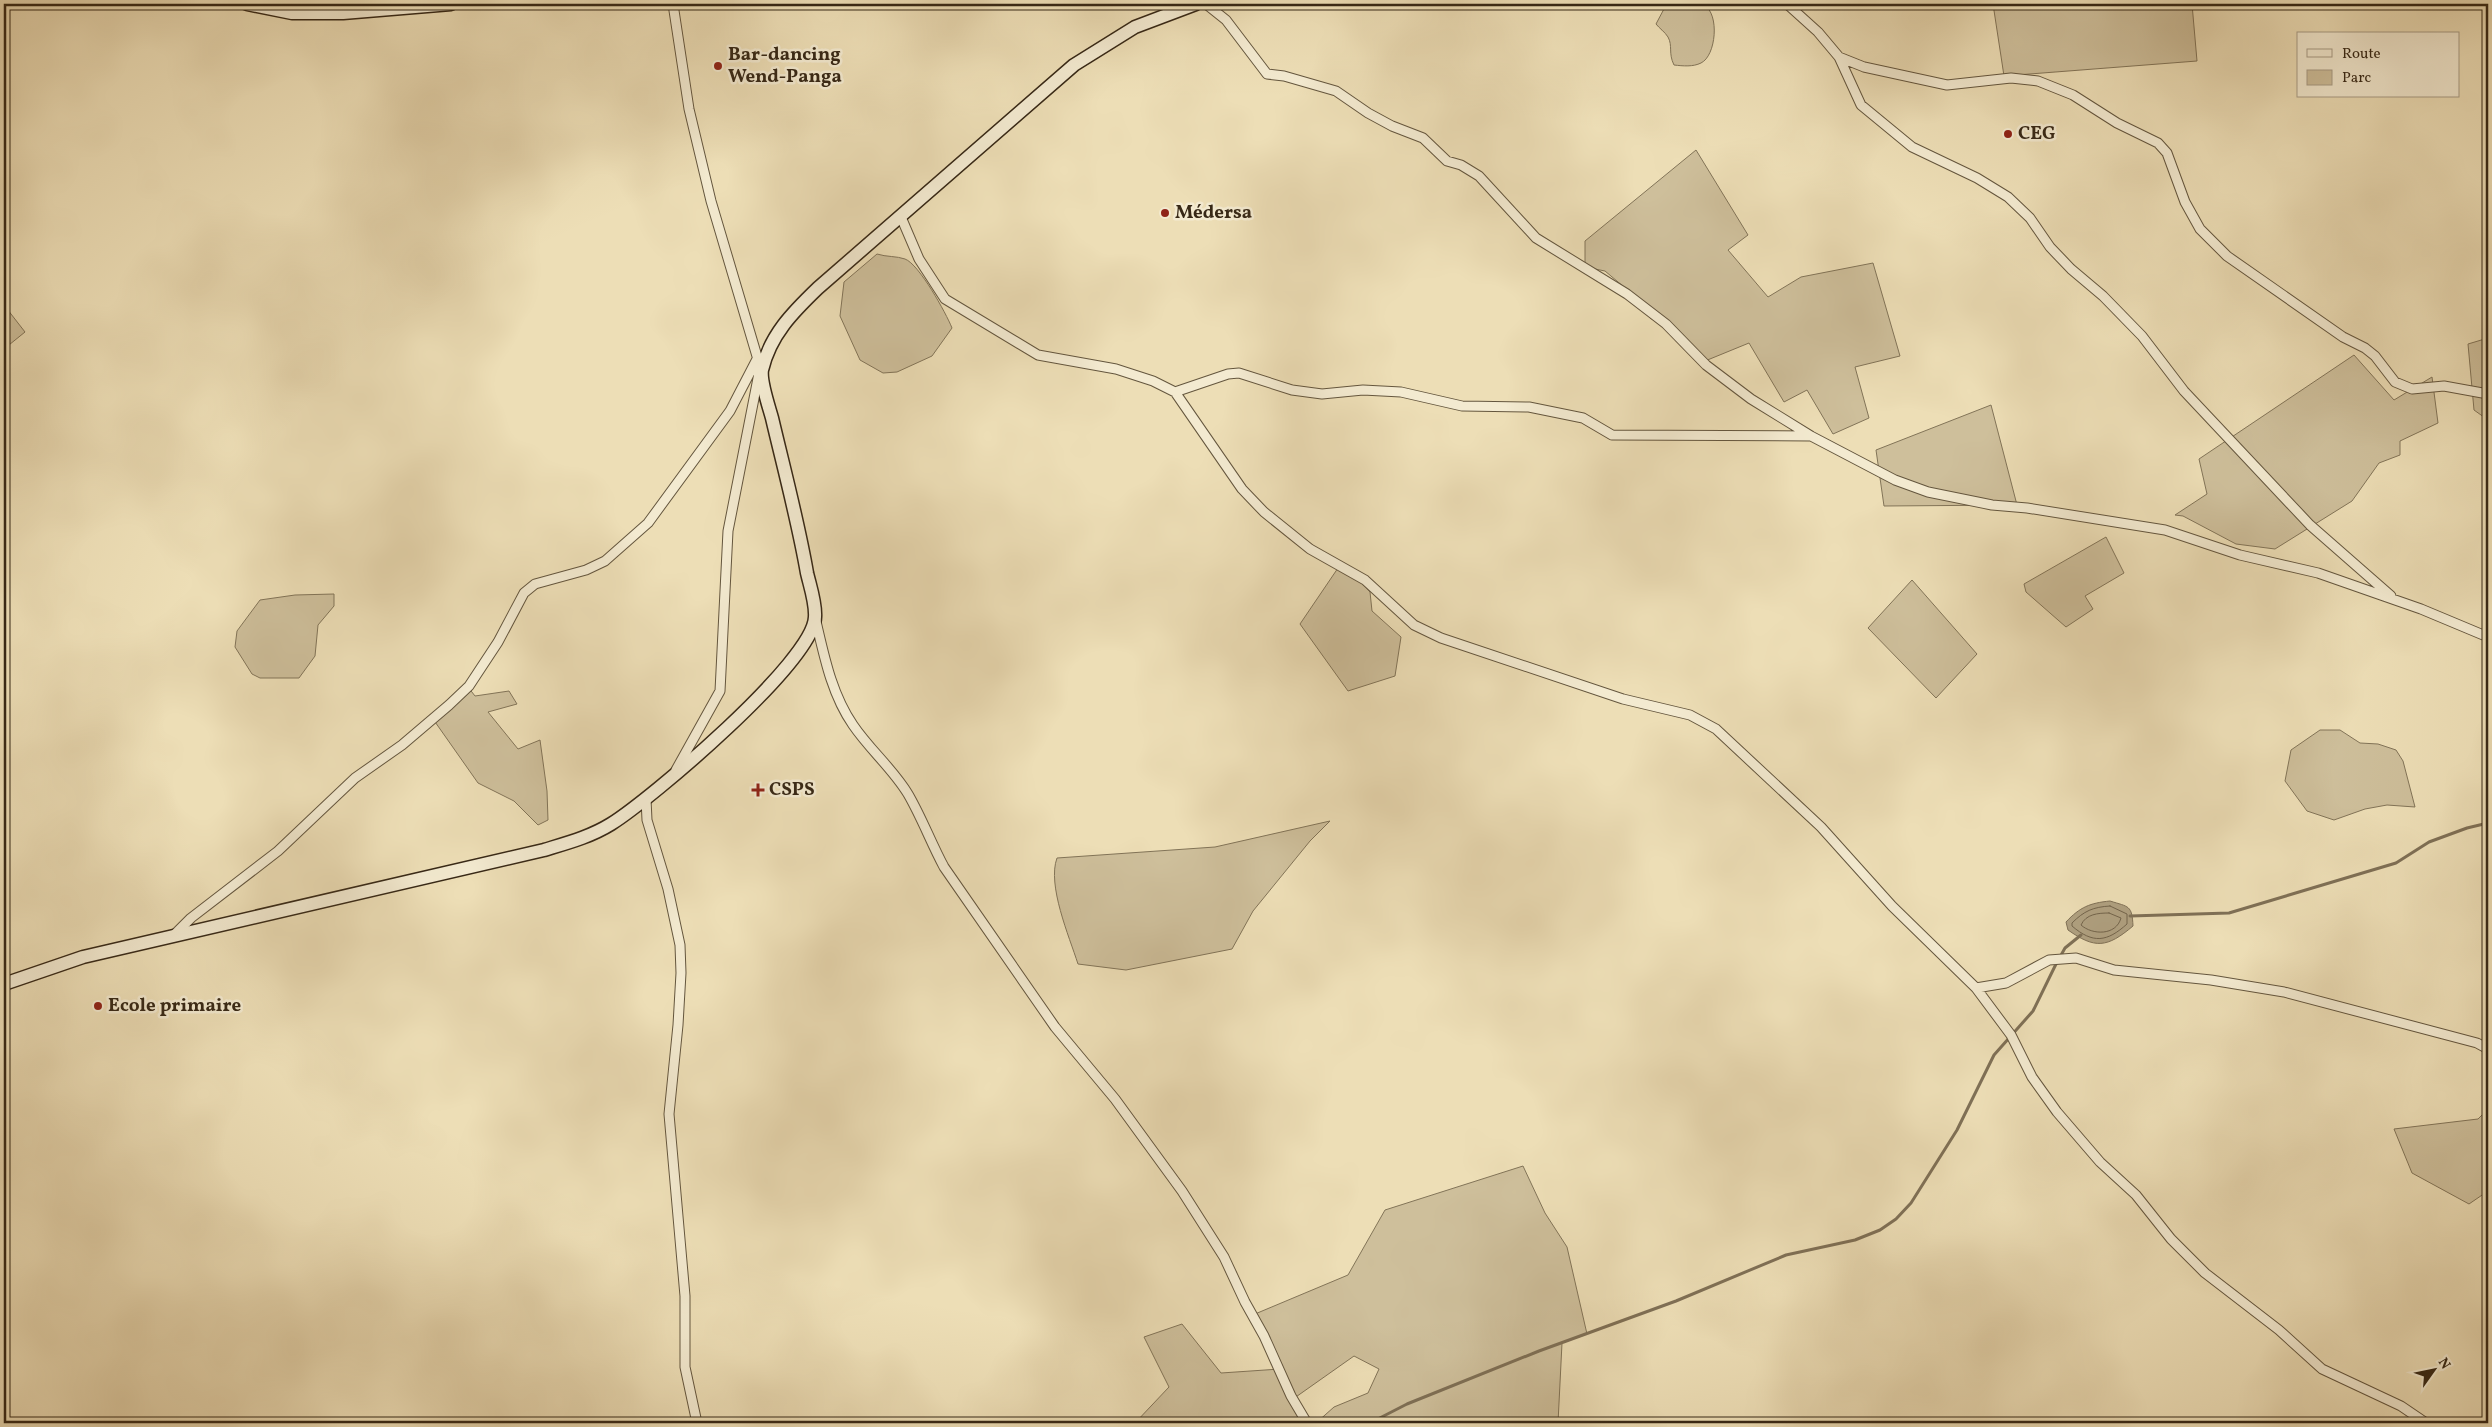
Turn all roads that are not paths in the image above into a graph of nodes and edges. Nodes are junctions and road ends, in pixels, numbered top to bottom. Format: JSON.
{"nodes":[{"id":1,"x":247,"y":4,"type":"edge"},
{"id":2,"x":451,"y":4,"type":"edge"},
{"id":3,"x":673,"y":4,"type":"edge"},
{"id":4,"x":1196,"y":4,"type":"edge"},
{"id":5,"x":1206,"y":4,"type":"edge"},
{"id":6,"x":1787,"y":4,"type":"edge"},
{"id":7,"x":1839,"y":57,"type":"junction"},
{"id":8,"x":901,"y":217,"type":"junction"},
{"id":9,"x":760,"y":366,"type":"junction"},
{"id":10,"x":1175,"y":392,"type":"junction"},
{"id":11,"x":2488,"y":394,"type":"edge"},
{"id":12,"x":1811,"y":436,"type":"junction"},
{"id":13,"x":2395,"y":600,"type":"junction"},
{"id":14,"x":815,"y":617,"type":"junction"},
{"id":15,"x":2488,"y":637,"type":"edge"},
{"id":16,"x":671,"y":779,"type":"junction"},
{"id":17,"x":646,"y":799,"type":"junction"},
{"id":18,"x":173,"y":936,"type":"junction"},
{"id":19,"x":4,"y":984,"type":"edge"},
{"id":20,"x":1976,"y":988,"type":"junction"},
{"id":21,"x":2488,"y":1049,"type":"edge"},
{"id":22,"x":697,"y":1423,"type":"edge"},
{"id":23,"x":1306,"y":1423,"type":"edge"},
{"id":24,"x":2426,"y":1423,"type":"edge"}],
"edges":[{"from":1,"to":2,"type":"street"},
{"from":3,"to":9,"type":"street"},
{"from":4,"to":8,"type":"street"},
{"from":5,"to":12,"type":"street"},
{"from":6,"to":7,"type":"street"},
{"from":7,"to":11,"type":"street"},
{"from":7,"to":13,"type":"street"},
{"from":8,"to":9,"type":"street"},
{"from":8,"to":10,"type":"street"},
{"from":9,"to":14,"type":"street"},
{"from":9,"to":16,"type":"street"},
{"from":9,"to":18,"type":"street"},
{"from":10,"to":12,"type":"street"},
{"from":10,"to":20,"type":"street"},
{"from":12,"to":13,"type":"street"},
{"from":13,"to":15,"type":"street"},
{"from":14,"to":16,"type":"street"},
{"from":14,"to":23,"type":"street"},
{"from":16,"to":17,"type":"street"},
{"from":17,"to":18,"type":"street"},
{"from":17,"to":22,"type":"street"},
{"from":18,"to":19,"type":"street"},
{"from":20,"to":21,"type":"street"},
{"from":20,"to":24,"type":"street"}]}
